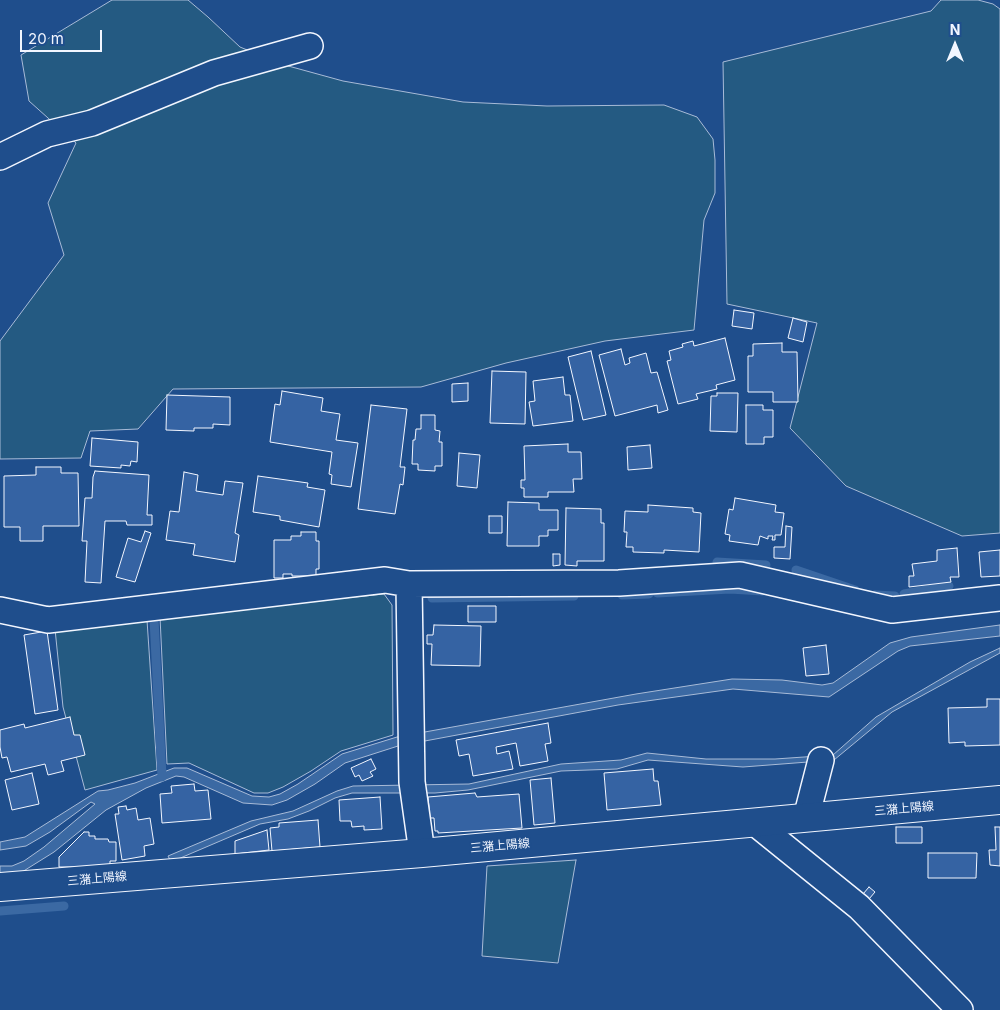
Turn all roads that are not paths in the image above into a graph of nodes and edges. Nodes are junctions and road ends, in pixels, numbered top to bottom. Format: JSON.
{"nodes":[{"id":1,"x":310,"y":46,"type":"dead end"},
{"id":2,"x":0,"y":157,"type":"edge"},
{"id":3,"x":409,"y":584,"type":"junction"},
{"id":4,"x":1000,"y":598,"type":"edge"},
{"id":5,"x":0,"y":610,"type":"edge"},
{"id":6,"x":821,"y":760,"type":"dead end"},
{"id":7,"x":1000,"y":800,"type":"edge"},
{"id":8,"x":806,"y":818,"type":"junction"},
{"id":9,"x":755,"y":823,"type":"junction"},
{"id":10,"x":422,"y":853,"type":"junction"},
{"id":11,"x":0,"y":887,"type":"edge"},
{"id":12,"x":960,"y":1010,"type":"edge"}],
"edges":[{"from":1,"to":2,"type":"street"},
{"from":3,"to":4,"type":"street"},
{"from":3,"to":5,"type":"street"},
{"from":3,"to":10,"type":"street"},
{"from":6,"to":8,"type":"street"},
{"from":7,"to":8,"type":"main road","name":"三潴上陽線"},
{"from":8,"to":9,"type":"main road","name":"三潴上陽線"},
{"from":9,"to":10,"type":"main road","name":"三潴上陽線"},
{"from":9,"to":12,"type":"street"},
{"from":10,"to":11,"type":"main road","name":"三潴上陽線"}]}
